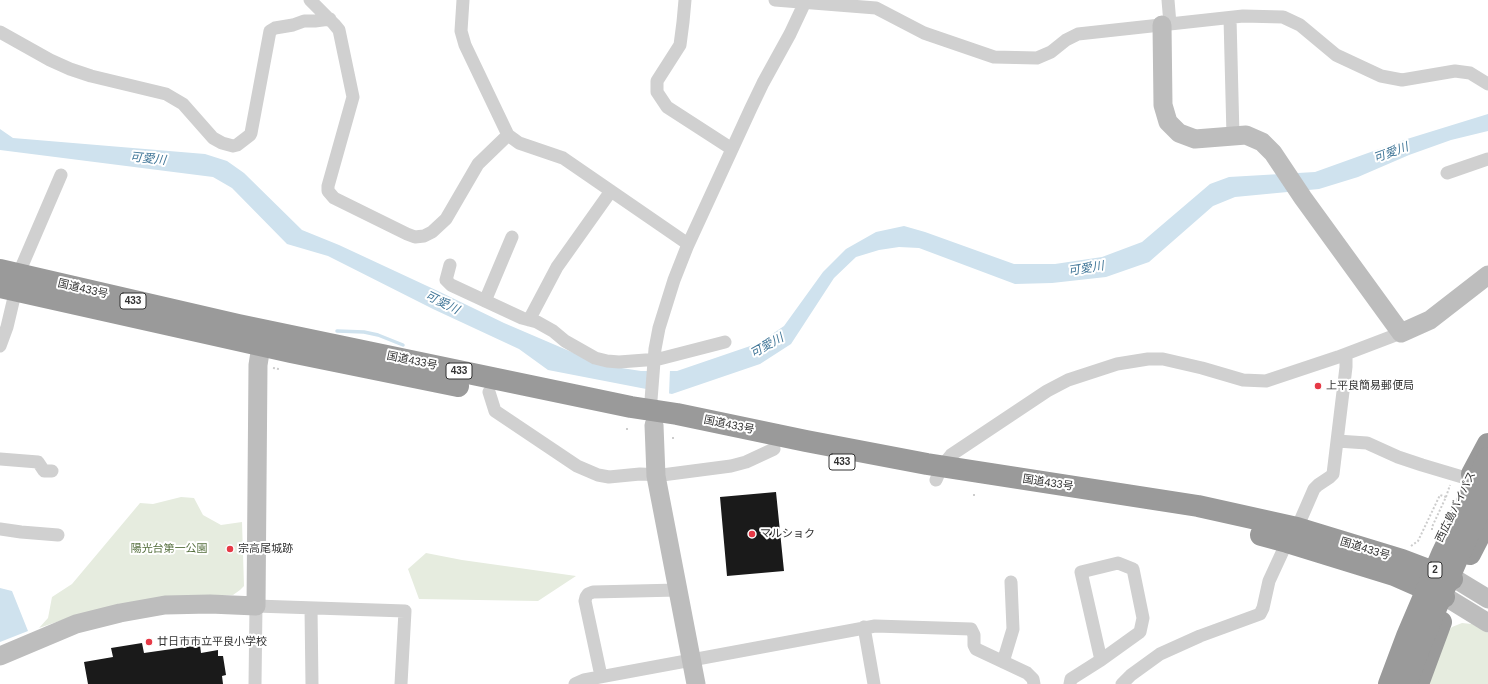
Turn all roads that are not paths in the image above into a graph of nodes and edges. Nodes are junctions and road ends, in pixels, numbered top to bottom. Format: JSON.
{"nodes":[{"id":1,"x":310,"y":0,"type":"edge"},
{"id":2,"x":463,"y":0,"type":"edge"},
{"id":3,"x":685,"y":0,"type":"edge"},
{"id":4,"x":775,"y":0,"type":"edge"},
{"id":5,"x":1168,"y":0,"type":"edge"},
{"id":6,"x":805,"y":2,"type":"edge"},
{"id":7,"x":1230,"y":18,"type":"junction"},
{"id":8,"x":330,"y":19,"type":"junction"},
{"id":9,"x":1166,"y":24,"type":"junction"},
{"id":10,"x":0,"y":32,"type":"edge"},
{"id":11,"x":1488,"y":84,"type":"edge"},
{"id":12,"x":508,"y":135,"type":"junction"},
{"id":13,"x":1233,"y":136,"type":"junction"},
{"id":14,"x":732,"y":149,"type":"junction"},
{"id":15,"x":1488,"y":159,"type":"edge"},
{"id":16,"x":1447,"y":173,"type":"dead end"},
{"id":17,"x":61,"y":175,"type":"dead end"},
{"id":18,"x":611,"y":191,"type":"junction"},
{"id":19,"x":512,"y":237,"type":"dead end"},
{"id":20,"x":688,"y":244,"type":"junction"},
{"id":21,"x":450,"y":265,"type":"dead end"},
{"id":22,"x":1488,"y":275,"type":"edge"},
{"id":23,"x":9,"y":281,"type":"edge"},
{"id":24,"x":485,"y":301,"type":"junction"},
{"id":25,"x":529,"y":320,"type":"junction"},
{"id":26,"x":1401,"y":333,"type":"junction"},
{"id":27,"x":264,"y":338,"type":"junction"},
{"id":28,"x":725,"y":342,"type":"dead end"},
{"id":29,"x":0,"y":346,"type":"edge"},
{"id":30,"x":1346,"y":354,"type":"junction"},
{"id":31,"x":658,"y":362,"type":"junction"},
{"id":32,"x":489,"y":392,"type":"junction"},
{"id":33,"x":655,"y":408,"type":"junction"},
{"id":34,"x":1337,"y":441,"type":"junction"},
{"id":35,"x":1488,"y":444,"type":"edge"},
{"id":36,"x":774,"y":449,"type":"junction"},
{"id":37,"x":1488,"y":458,"type":"edge"},
{"id":38,"x":0,"y":459,"type":"edge"},
{"id":39,"x":52,"y":471,"type":"dead end"},
{"id":40,"x":939,"y":473,"type":"junction"},
{"id":41,"x":656,"y":475,"type":"junction"},
{"id":42,"x":1460,"y":481,"type":"junction"},
{"id":43,"x":1488,"y":492,"type":"edge"},
{"id":44,"x":1488,"y":519,"type":"edge"},
{"id":45,"x":0,"y":529,"type":"edge"},
{"id":46,"x":58,"y":535,"type":"dead end"},
{"id":47,"x":1292,"y":535,"type":"junction"},
{"id":48,"x":1423,"y":577,"type":"junction"},
{"id":49,"x":1011,"y":582,"type":"dead end"},
{"id":50,"x":678,"y":590,"type":"junction"},
{"id":51,"x":1453,"y":590,"type":"junction"},
{"id":52,"x":1488,"y":599,"type":"edge"},
{"id":53,"x":256,"y":606,"type":"junction"},
{"id":54,"x":311,"y":608,"type":"junction"},
{"id":55,"x":1488,"y":623,"type":"edge"},
{"id":56,"x":864,"y":627,"type":"junction"},
{"id":57,"x":0,"y":656,"type":"edge"},
{"id":58,"x":691,"y":660,"type":"junction"},
{"id":59,"x":1101,"y":660,"type":"junction"},
{"id":60,"x":1003,"y":662,"type":"junction"},
{"id":61,"x":601,"y":676,"type":"junction"},
{"id":62,"x":254,"y":684,"type":"edge"},
{"id":63,"x":312,"y":684,"type":"edge"},
{"id":64,"x":401,"y":684,"type":"edge"},
{"id":65,"x":575,"y":684,"type":"edge"},
{"id":66,"x":696,"y":684,"type":"edge"},
{"id":67,"x":874,"y":684,"type":"edge"},
{"id":68,"x":1034,"y":684,"type":"edge"},
{"id":69,"x":1070,"y":684,"type":"edge"},
{"id":70,"x":1122,"y":684,"type":"edge"},
{"id":71,"x":1383,"y":684,"type":"edge"},
{"id":72,"x":1389,"y":684,"type":"edge"},
{"id":73,"x":1406,"y":684,"type":"edge"},
{"id":74,"x":1418,"y":684,"type":"edge"}],
"edges":[{"from":1,"to":8,"type":"street"},
{"from":2,"to":12,"type":"street"},
{"from":3,"to":14,"type":"street"},
{"from":4,"to":6,"type":"street"},
{"from":5,"to":9,"type":"street"},
{"from":6,"to":9,"type":"street"},
{"from":6,"to":14,"type":"street"},
{"from":7,"to":9,"type":"street"},
{"from":7,"to":11,"type":"street"},
{"from":7,"to":13,"type":"street"},
{"from":8,"to":10,"type":"street"},
{"from":8,"to":12,"type":"street"},
{"from":9,"to":13,"type":"street"},
{"from":12,"to":18,"type":"street"},
{"from":13,"to":26,"type":"street"},
{"from":14,"to":20,"type":"street"},
{"from":15,"to":16,"type":"street"},
{"from":17,"to":23,"type":"street"},
{"from":18,"to":20,"type":"street"},
{"from":18,"to":25,"type":"street"},
{"from":19,"to":24,"type":"street"},
{"from":20,"to":31,"type":"street"},
{"from":21,"to":24,"type":"street"},
{"from":22,"to":26,"type":"street"},
{"from":23,"to":27,"type":"highway","name":"国道433号","number":"433"},
{"from":23,"to":29,"type":"street"},
{"from":24,"to":25,"type":"street"},
{"from":25,"to":31,"type":"street"},
{"from":26,"to":30,"type":"street"},
{"from":27,"to":32,"type":"highway","name":"国道433号","number":"433"},
{"from":27,"to":33,"type":"highway","name":"国道433号","number":"433"},
{"from":27,"to":53,"type":"street"},
{"from":28,"to":31,"type":"street"},
{"from":30,"to":34,"type":"street"},
{"from":30,"to":40,"type":"street"},
{"from":31,"to":33,"type":"street"},
{"from":32,"to":33,"type":"highway","name":"国道433号","number":"433"},
{"from":32,"to":41,"type":"street"},
{"from":33,"to":36,"type":"highway","name":"国道433号","number":"433"},
{"from":33,"to":40,"type":"highway","name":"国道433号","number":"433"},
{"from":33,"to":41,"type":"street"},
{"from":34,"to":42,"type":"street"},
{"from":34,"to":47,"type":"street"},
{"from":35,"to":42,"type":"highway","name":"西広島バイパス","number":"2"},
{"from":36,"to":40,"type":"highway","name":"国道433号","number":"433"},
{"from":36,"to":41,"type":"street"},
{"from":37,"to":72,"type":"highway","name":"西広島バイパス","number":"2","bridge":true},
{"from":38,"to":39,"type":"street"},
{"from":40,"to":47,"type":"highway","name":"国道433号","number":"433"},
{"from":41,"to":50,"type":"street"},
{"from":42,"to":48,"type":"highway","name":"西広島バイパス","number":"2"},
{"from":43,"to":73,"type":"highway","name":"西広島バイパス","number":"2","bridge":true},
{"from":44,"to":51,"type":"highway","number":"2"},
{"from":45,"to":46,"type":"street"},
{"from":47,"to":48,"type":"highway","name":"国道433号","number":"433"},
{"from":47,"to":70,"type":"street"},
{"from":48,"to":51,"type":"highway","name":"国道433号","number":"433"},
{"from":48,"to":71,"type":"highway","name":"西広島バイパス","number":"2"},
{"from":49,"to":60,"type":"street"},
{"from":50,"to":58,"type":"street"},
{"from":50,"to":61,"type":"street"},
{"from":51,"to":52,"type":"street"},
{"from":51,"to":55,"type":"street"},
{"from":51,"to":74,"type":"highway","number":"2"},
{"from":53,"to":54,"type":"street"},
{"from":53,"to":57,"type":"street"},
{"from":53,"to":62,"type":"street"},
{"from":54,"to":63,"type":"street"},
{"from":54,"to":64,"type":"street"},
{"from":56,"to":58,"type":"street"},
{"from":56,"to":60,"type":"street"},
{"from":56,"to":67,"type":"street"},
{"from":58,"to":61,"type":"street"},
{"from":58,"to":66,"type":"street"},
{"from":59,"to":59,"type":"street"},
{"from":59,"to":69,"type":"street"},
{"from":60,"to":68,"type":"street"},
{"from":61,"to":65,"type":"street"}]}
